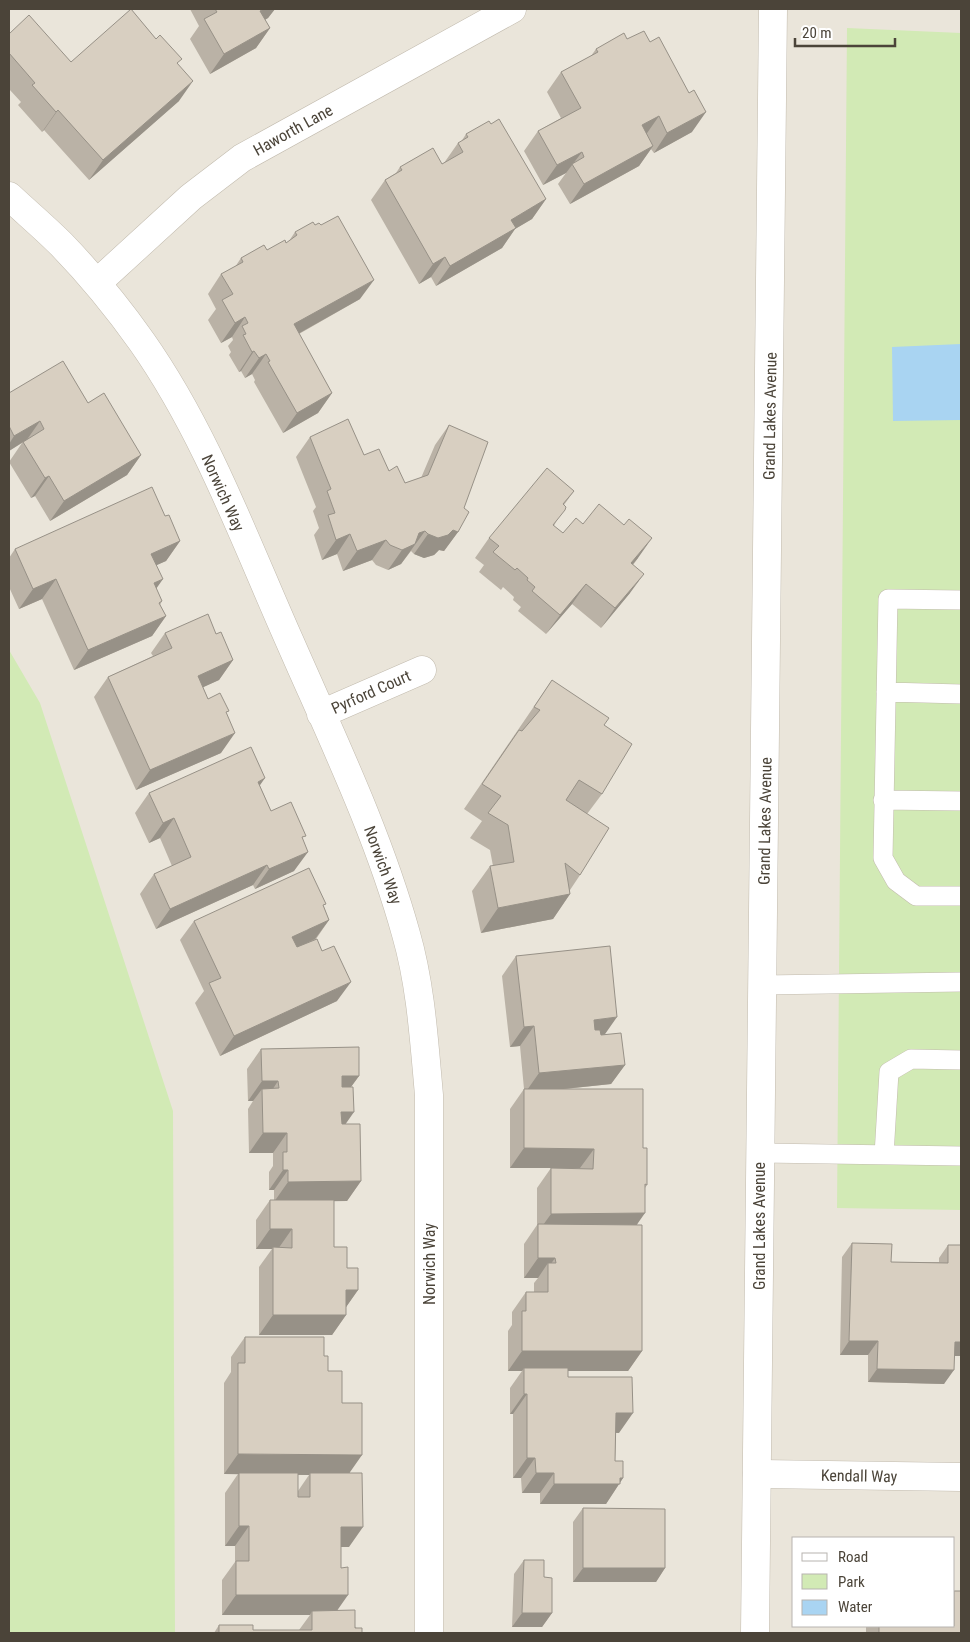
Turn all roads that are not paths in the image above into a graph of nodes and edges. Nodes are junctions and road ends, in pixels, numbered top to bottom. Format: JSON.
{"nodes":[{"id":1,"x":512,"y":9,"type":"edge"},
{"id":2,"x":773,"y":9,"type":"edge"},
{"id":3,"x":9,"y":196,"type":"edge"},
{"id":4,"x":97,"y":284,"type":"junction"},
{"id":5,"x":961,"y":600,"type":"edge"},
{"id":6,"x":422,"y":670,"type":"dead end"},
{"id":7,"x":886,"y":692,"type":"junction"},
{"id":8,"x":961,"y":694,"type":"edge"},
{"id":9,"x":321,"y":714,"type":"junction"},
{"id":10,"x":883,"y":800,"type":"junction"},
{"id":11,"x":961,"y":800,"type":"edge"},
{"id":12,"x":961,"y":896,"type":"edge"},
{"id":13,"x":961,"y":982,"type":"edge"},
{"id":14,"x":763,"y":986,"type":"junction"},
{"id":15,"x":961,"y":1060,"type":"edge"},
{"id":16,"x":760,"y":1153,"type":"junction"},
{"id":17,"x":884,"y":1155,"type":"junction"},
{"id":18,"x":961,"y":1156,"type":"edge"},
{"id":19,"x":757,"y":1474,"type":"junction"},
{"id":20,"x":961,"y":1477,"type":"edge"},
{"id":21,"x":429,"y":1633,"type":"edge"},
{"id":22,"x":755,"y":1633,"type":"edge"}],
"edges":[{"from":1,"to":4,"type":"street","name":"Haworth Lane"},
{"from":2,"to":14,"type":"street","name":"Grand Lakes Avenue"},
{"from":3,"to":4,"type":"street","name":"Norwich Way"},
{"from":4,"to":9,"type":"street","name":"Norwich Way"},
{"from":5,"to":7,"type":"lane"},
{"from":6,"to":9,"type":"street","name":"Pyrford Court"},
{"from":7,"to":8,"type":"lane"},
{"from":7,"to":10,"type":"lane"},
{"from":9,"to":21,"type":"street","name":"Norwich Way"},
{"from":10,"to":11,"type":"lane"},
{"from":10,"to":12,"type":"lane"},
{"from":13,"to":14,"type":"lane"},
{"from":14,"to":16,"type":"street","name":"Grand Lakes Avenue"},
{"from":15,"to":17,"type":"lane"},
{"from":16,"to":17,"type":"lane"},
{"from":16,"to":19,"type":"street","name":"Grand Lakes Avenue"},
{"from":17,"to":18,"type":"lane"},
{"from":19,"to":20,"type":"street","name":"Kendall Way"},
{"from":19,"to":22,"type":"street","name":"Grand Lakes Avenue"}]}
